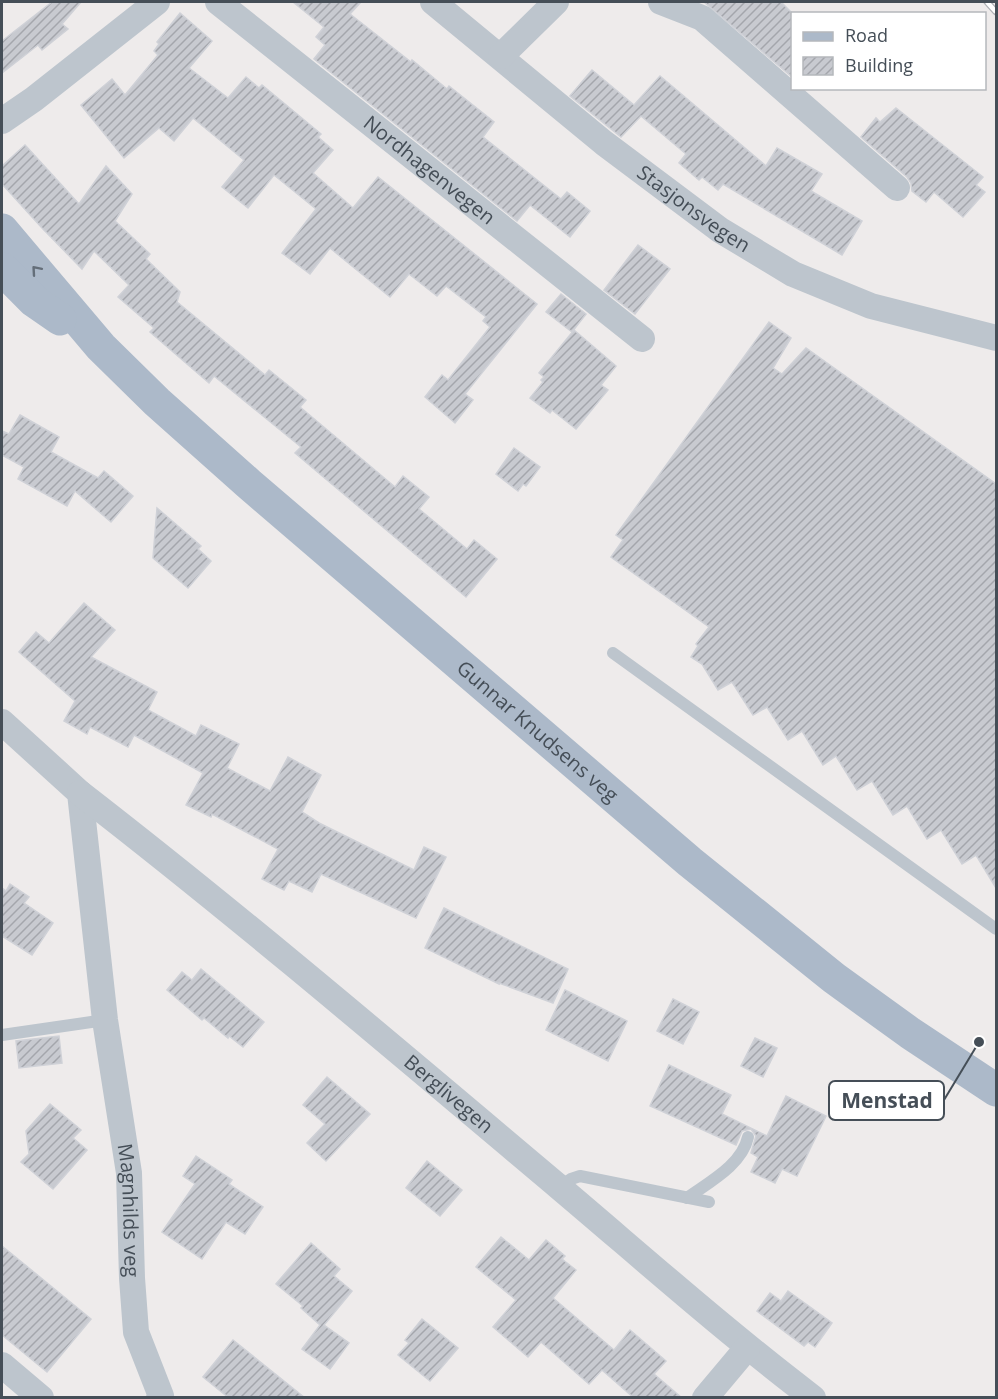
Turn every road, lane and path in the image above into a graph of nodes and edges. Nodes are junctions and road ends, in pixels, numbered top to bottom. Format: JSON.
{"nodes":[{"id":1,"x":157,"y":2,"type":"edge"},
{"id":2,"x":219,"y":2,"type":"edge"},
{"id":3,"x":433,"y":2,"type":"edge"},
{"id":4,"x":556,"y":2,"type":"edge"},
{"id":5,"x":661,"y":2,"type":"edge"},
{"id":6,"x":501,"y":56,"type":"junction"},
{"id":7,"x":2,"y":121,"type":"edge"},
{"id":8,"x":897,"y":188,"type":"dead end"},
{"id":9,"x":2,"y":230,"type":"edge"},
{"id":10,"x":2,"y":269,"type":"edge"},
{"id":11,"x":642,"y":339,"type":"dead end"},
{"id":12,"x":996,"y":339,"type":"edge"},
{"id":13,"x":101,"y":347,"type":"junction"},
{"id":14,"x":613,"y":653,"type":"dead end"},
{"id":15,"x":2,"y":722,"type":"edge"},
{"id":16,"x":80,"y":793,"type":"junction"},
{"id":17,"x":996,"y":928,"type":"edge"},
{"id":18,"x":105,"y":1020,"type":"junction"},
{"id":19,"x":2,"y":1035,"type":"edge"},
{"id":20,"x":996,"y":1090,"type":"edge"},
{"id":21,"x":748,"y":1137,"type":"dead end"},
{"id":22,"x":559,"y":1187,"type":"junction"},
{"id":23,"x":687,"y":1198,"type":"junction"},
{"id":24,"x":709,"y":1202,"type":"dead end"},
{"id":25,"x":747,"y":1348,"type":"junction"},
{"id":26,"x":2,"y":1365,"type":"edge"},
{"id":27,"x":161,"y":1397,"type":"edge"},
{"id":28,"x":41,"y":1398,"type":"edge"},
{"id":29,"x":705,"y":1398,"type":"edge"},
{"id":30,"x":813,"y":1398,"type":"edge"}],
"edges":[{"from":1,"to":7,"type":"street"},
{"from":2,"to":11,"type":"street","name":"Nordhagenvegen"},
{"from":3,"to":6,"type":"street","name":"Stasjonsvegen"},
{"from":4,"to":6,"type":"street"},
{"from":5,"to":8,"type":"street"},
{"from":6,"to":12,"type":"street","name":"Stasjonsvegen"},
{"from":13,"to":9,"type":"main road","name":"Gunnar Knudsens veg","one_way":true},
{"from":10,"to":13,"type":"main road","name":"Gunnar Knudsens veg"},
{"from":13,"to":20,"type":"main road","name":"Gunnar Knudsens veg"},
{"from":14,"to":17,"type":"lane"},
{"from":15,"to":16,"type":"street"},
{"from":16,"to":18,"type":"street","name":"Magnhilds veg"},
{"from":16,"to":22,"type":"street","name":"Berglivegen"},
{"from":18,"to":19,"type":"lane"},
{"from":18,"to":27,"type":"street","name":"Magnhilds veg"},
{"from":21,"to":23,"type":"lane"},
{"from":22,"to":23,"type":"lane"},
{"from":22,"to":25,"type":"street","name":"Berglivegen"},
{"from":23,"to":24,"type":"lane"},
{"from":25,"to":29,"type":"street"},
{"from":25,"to":30,"type":"street","name":"Berglivegen"},
{"from":26,"to":28,"type":"street"}]}
